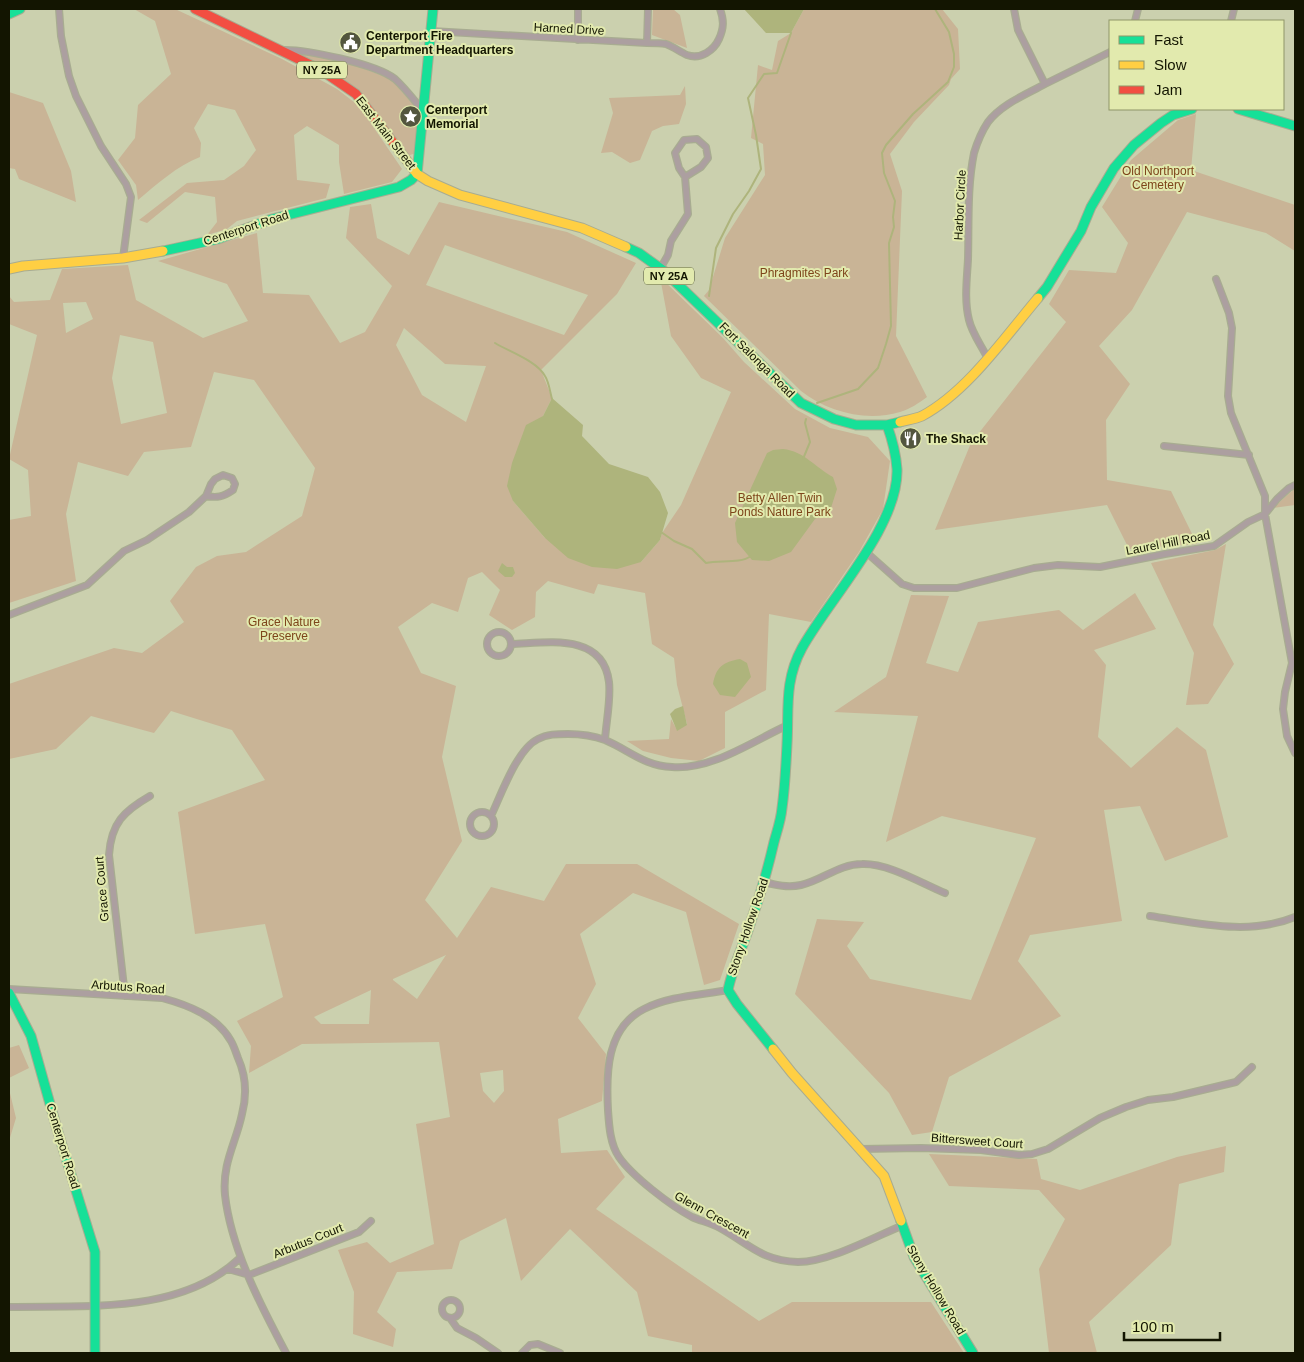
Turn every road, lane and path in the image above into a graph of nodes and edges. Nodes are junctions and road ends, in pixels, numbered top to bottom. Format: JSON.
{"nodes":[{"id":1,"x":20,"y":9,"type":"edge"},
{"id":2,"x":59,"y":9,"type":"edge"},
{"id":3,"x":194,"y":9,"type":"edge"},
{"id":4,"x":433,"y":9,"type":"edge"},
{"id":5,"x":578,"y":9,"type":"edge"},
{"id":6,"x":648,"y":9,"type":"edge"},
{"id":7,"x":720,"y":9,"type":"edge"},
{"id":8,"x":1014,"y":9,"type":"edge"},
{"id":9,"x":9,"y":14,"type":"edge"},
{"id":10,"x":431,"y":31,"type":"junction"},
{"id":11,"x":578,"y":40,"type":"junction"},
{"id":12,"x":647,"y":42,"type":"junction"},
{"id":13,"x":282,"y":50,"type":"junction"},
{"id":14,"x":1109,"y":52,"type":"edge"},
{"id":15,"x":1044,"y":84,"type":"junction"},
{"id":16,"x":1189,"y":110,"type":"edge"},
{"id":17,"x":1241,"y":110,"type":"edge"},
{"id":18,"x":424,"y":113,"type":"junction"},
{"id":19,"x":1295,"y":126,"type":"edge"},
{"id":20,"x":417,"y":174,"type":"junction"},
{"id":21,"x":685,"y":177,"type":"junction"},
{"id":22,"x":123,"y":258,"type":"junction"},
{"id":23,"x":9,"y":269,"type":"edge"},
{"id":24,"x":660,"y":269,"type":"junction"},
{"id":25,"x":1216,"y":279,"type":"dead end"},
{"id":26,"x":987,"y":357,"type":"junction"},
{"id":27,"x":887,"y":425,"type":"junction"},
{"id":28,"x":1164,"y":446,"type":"dead end"},
{"id":29,"x":1249,"y":455,"type":"junction"},
{"id":30,"x":1295,"y":485,"type":"edge"},
{"id":31,"x":206,"y":496,"type":"junction"},
{"id":32,"x":1265,"y":514,"type":"junction"},
{"id":33,"x":866,"y":552,"type":"junction"},
{"id":34,"x":9,"y":615,"type":"edge"},
{"id":35,"x":511,"y":644,"type":"junction"},
{"id":36,"x":786,"y":726,"type":"junction"},
{"id":37,"x":605,"y":740,"type":"junction"},
{"id":38,"x":1295,"y":753,"type":"edge"},
{"id":39,"x":150,"y":796,"type":"dead end"},
{"id":40,"x":490,"y":816,"type":"junction"},
{"id":41,"x":764,"y":882,"type":"junction"},
{"id":42,"x":945,"y":893,"type":"dead end"},
{"id":43,"x":1150,"y":916,"type":"dead end"},
{"id":44,"x":1295,"y":917,"type":"edge"},
{"id":45,"x":9,"y":989,"type":"edge"},
{"id":46,"x":728,"y":990,"type":"junction"},
{"id":47,"x":9,"y":993,"type":"edge"},
{"id":48,"x":125,"y":996,"type":"junction"},
{"id":49,"x":1252,"y":1067,"type":"dead end"},
{"id":50,"x":861,"y":1149,"type":"junction"},
{"id":51,"x":371,"y":1221,"type":"dead end"},
{"id":52,"x":901,"y":1226,"type":"junction"},
{"id":53,"x":240,"y":1258,"type":"junction"},
{"id":54,"x":228,"y":1269,"type":"junction"},
{"id":55,"x":249,"y":1275,"type":"junction"},
{"id":56,"x":96,"y":1305,"type":"junction"},
{"id":57,"x":9,"y":1306,"type":"edge"},
{"id":58,"x":450,"y":1318,"type":"dead end"},
{"id":59,"x":95,"y":1353,"type":"edge"},
{"id":60,"x":286,"y":1353,"type":"edge"},
{"id":61,"x":498,"y":1353,"type":"edge"},
{"id":62,"x":522,"y":1353,"type":"edge"},
{"id":63,"x":560,"y":1353,"type":"edge"},
{"id":64,"x":973,"y":1353,"type":"edge"}],
"edges":[{"from":1,"to":9,"type":"main road"},
{"from":2,"to":22,"type":"street"},
{"from":3,"to":13,"type":"main road","name":"East Main Street","number":"NY 25A"},
{"from":4,"to":10,"type":"main road"},
{"from":5,"to":11,"type":"street"},
{"from":6,"to":12,"type":"street"},
{"from":7,"to":12,"type":"street","name":"Harned Drive"},
{"from":8,"to":15,"type":"street"},
{"from":10,"to":11,"type":"street","name":"Harned Drive"},
{"from":10,"to":18,"type":"main road"},
{"from":11,"to":12,"type":"street","name":"Harned Drive"},
{"from":13,"to":18,"type":"street"},
{"from":13,"to":20,"type":"main road","name":"East Main Street","number":"NY 25A"},
{"from":14,"to":15,"type":"street","name":"Harbor Circle"},
{"from":15,"to":26,"type":"street","name":"Harbor Circle"},
{"from":16,"to":26,"type":"main road","name":"Fort Salonga Road","number":"NY 25A"},
{"from":17,"to":19,"type":"main road"},
{"from":18,"to":20,"type":"main road"},
{"from":20,"to":22,"type":"main road","name":"Centerport Road"},
{"from":20,"to":24,"type":"main road","name":"Fort Salonga Road","number":"NY 25A"},
{"from":21,"to":21,"type":"street"},
{"from":21,"to":24,"type":"street"},
{"from":22,"to":23,"type":"main road","name":"Centerport Road"},
{"from":24,"to":27,"type":"main road","name":"Fort Salonga Road","number":"NY 25A"},
{"from":25,"to":29,"type":"street"},
{"from":26,"to":27,"type":"main road","name":"Fort Salonga Road","number":"NY 25A"},
{"from":27,"to":33,"type":"main road","name":"Stony Hollow Road"},
{"from":28,"to":29,"type":"street"},
{"from":29,"to":32,"type":"street"},
{"from":30,"to":32,"type":"street"},
{"from":31,"to":31,"type":"street"},
{"from":31,"to":34,"type":"street"},
{"from":32,"to":33,"type":"street","name":"Laurel Hill Road"},
{"from":32,"to":38,"type":"street"},
{"from":33,"to":36,"type":"main road","name":"Stony Hollow Road"},
{"from":35,"to":35,"type":"street"},
{"from":35,"to":37,"type":"street"},
{"from":36,"to":37,"type":"street"},
{"from":36,"to":41,"type":"main road","name":"Stony Hollow Road"},
{"from":37,"to":40,"type":"street"},
{"from":39,"to":48,"type":"street","name":"Grace Court"},
{"from":40,"to":40,"type":"street"},
{"from":41,"to":42,"type":"street"},
{"from":41,"to":46,"type":"main road","name":"Stony Hollow Road"},
{"from":43,"to":44,"type":"street"},
{"from":45,"to":48,"type":"street","name":"Arbutus Road"},
{"from":46,"to":50,"type":"main road","name":"Stony Hollow Road"},
{"from":46,"to":52,"type":"street","name":"Glenn Crescent"},
{"from":47,"to":56,"type":"main road","name":"Centerport Road"},
{"from":48,"to":53,"type":"street","name":"Arbutus Road"},
{"from":49,"to":50,"type":"street","name":"Bittersweet Court"},
{"from":50,"to":52,"type":"main road","name":"Stony Hollow Road"},
{"from":51,"to":55,"type":"street","name":"Arbutus Court"},
{"from":52,"to":64,"type":"main road","name":"Stony Hollow Road"},
{"from":53,"to":54,"type":"street"},
{"from":53,"to":55,"type":"street","name":"Arbutus Road"},
{"from":54,"to":55,"type":"street"},
{"from":54,"to":56,"type":"street"},
{"from":55,"to":60,"type":"street","name":"Arbutus Road"},
{"from":56,"to":57,"type":"street"},
{"from":56,"to":59,"type":"main road","name":"Centerport Road"},
{"from":58,"to":61,"type":"street"},
{"from":62,"to":63,"type":"street"}]}
